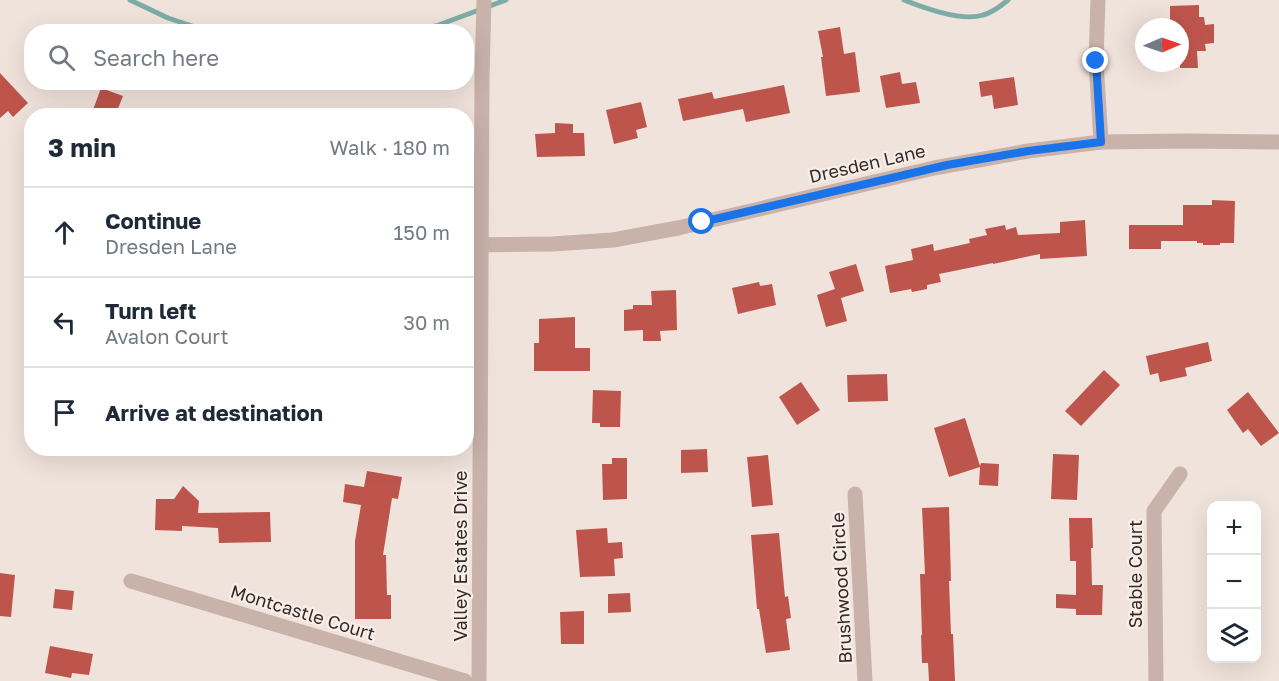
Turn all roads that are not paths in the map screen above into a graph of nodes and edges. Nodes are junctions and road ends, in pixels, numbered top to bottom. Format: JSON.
{"nodes":[{"id":1,"x":484,"y":0,"type":"edge"},
{"id":2,"x":1098,"y":0,"type":"edge"},
{"id":3,"x":1101,"y":142,"type":"junction"},
{"id":4,"x":1279,"y":142,"type":"edge"},
{"id":5,"x":474,"y":246,"type":"edge"},
{"id":6,"x":1180,"y":474,"type":"dead end"},
{"id":7,"x":855,"y":494,"type":"dead end"},
{"id":8,"x":131,"y":580,"type":"dead end"},
{"id":9,"x":465,"y":681,"type":"edge"},
{"id":10,"x":479,"y":681,"type":"edge"},
{"id":11,"x":865,"y":681,"type":"edge"},
{"id":12,"x":1156,"y":681,"type":"edge"}],
"edges":[{"from":1,"to":5,"type":"street","name":"Valley Estates Drive"},
{"from":2,"to":3,"type":"street"},
{"from":3,"to":4,"type":"street","name":"Dresden Lane"},
{"from":3,"to":5,"type":"street","name":"Dresden Lane"},
{"from":5,"to":10,"type":"street","name":"Valley Estates Drive"},
{"from":6,"to":12,"type":"street","name":"Stable Court"},
{"from":7,"to":11,"type":"street","name":"Brushwood Circle"},
{"from":8,"to":9,"type":"street","name":"Montcastle Court"}]}
